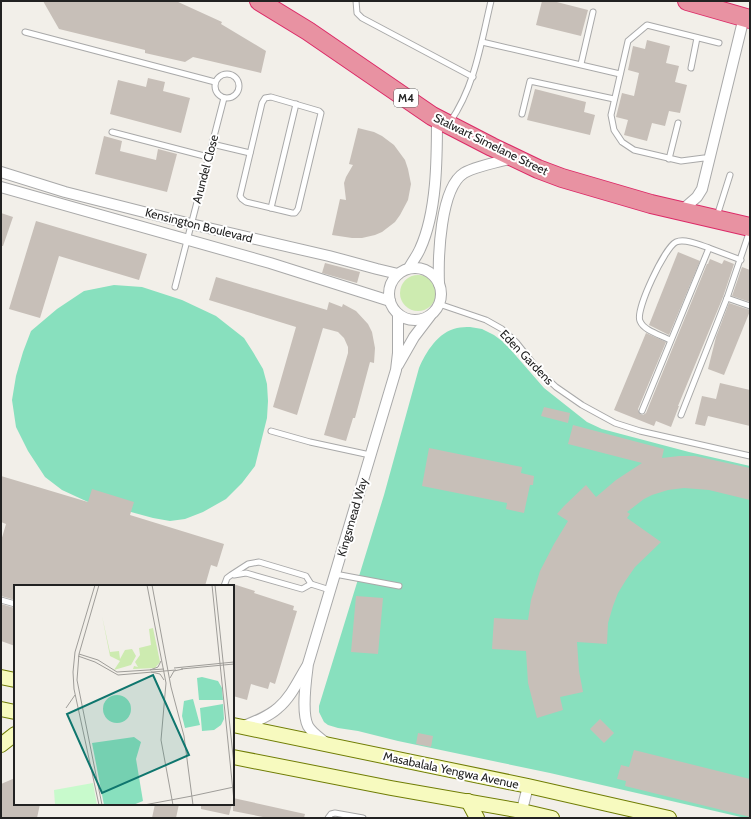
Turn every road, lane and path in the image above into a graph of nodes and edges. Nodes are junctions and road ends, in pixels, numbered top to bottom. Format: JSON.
{"nodes":[{"id":1,"x":259,"y":1,"type":"edge"},
{"id":2,"x":356,"y":1,"type":"edge"},
{"id":3,"x":491,"y":1,"type":"edge"},
{"id":4,"x":687,"y":1,"type":"edge"},
{"id":5,"x":593,"y":12,"type":"dead end"},
{"id":6,"x":747,"y":18,"type":"edge"},
{"id":7,"x":25,"y":32,"type":"dead end"},
{"id":8,"x":697,"y":38,"type":"junction"},
{"id":9,"x":482,"y":42,"type":"junction"},
{"id":10,"x":719,"y":43,"type":"dead end"},
{"id":11,"x":581,"y":64,"type":"junction"},
{"id":12,"x":691,"y":68,"type":"dead end"},
{"id":13,"x":620,"y":74,"type":"junction"},
{"id":14,"x":473,"y":77,"type":"junction"},
{"id":15,"x":215,"y":82,"type":"junction"},
{"id":16,"x":224,"y":98,"type":"junction"},
{"id":17,"x":614,"y":99,"type":"junction"},
{"id":18,"x":296,"y":104,"type":"junction"},
{"id":19,"x":522,"y":114,"type":"dead end"},
{"id":20,"x":442,"y":122,"type":"junction"},
{"id":21,"x":678,"y":123,"type":"dead end"},
{"id":22,"x":112,"y":132,"type":"dead end"},
{"id":23,"x":212,"y":144,"type":"junction"},
{"id":24,"x":250,"y":154,"type":"junction"},
{"id":25,"x":208,"y":157,"type":"junction"},
{"id":26,"x":514,"y":158,"type":"junction"},
{"id":27,"x":669,"y":159,"type":"junction"},
{"id":28,"x":710,"y":159,"type":"junction"},
{"id":29,"x":1,"y":172,"type":"edge"},
{"id":30,"x":730,"y":175,"type":"dead end"},
{"id":31,"x":1,"y":187,"type":"edge"},
{"id":32,"x":271,"y":208,"type":"junction"},
{"id":33,"x":681,"y":211,"type":"junction"},
{"id":34,"x":716,"y":219,"type":"junction"},
{"id":35,"x":191,"y":224,"type":"junction"},
{"id":36,"x":750,"y":228,"type":"edge"},
{"id":37,"x":187,"y":240,"type":"junction"},
{"id":38,"x":709,"y":248,"type":"junction"},
{"id":39,"x":741,"y":260,"type":"junction"},
{"id":40,"x":409,"y":268,"type":"junction"},
{"id":41,"x":398,"y":274,"type":"junction"},
{"id":42,"x":439,"y":284,"type":"junction"},
{"id":43,"x":175,"y":287,"type":"dead end"},
{"id":44,"x":727,"y":298,"type":"junction"},
{"id":45,"x":390,"y":301,"type":"junction"},
{"id":46,"x":439,"y":304,"type":"junction"},
{"id":47,"x":750,"y":306,"type":"edge"},
{"id":48,"x":398,"y":314,"type":"junction"},
{"id":49,"x":431,"y":315,"type":"junction"},
{"id":50,"x":670,"y":340,"type":"junction"},
{"id":51,"x":396,"y":370,"type":"junction"},
{"id":52,"x":642,"y":411,"type":"dead end"},
{"id":53,"x":681,"y":415,"type":"dead end"},
{"id":54,"x":271,"y":431,"type":"dead end"},
{"id":55,"x":370,"y":455,"type":"junction"},
{"id":56,"x":750,"y":456,"type":"edge"},
{"id":57,"x":335,"y":574,"type":"junction"},
{"id":58,"x":231,"y":575,"type":"junction"},
{"id":59,"x":312,"y":584,"type":"junction"},
{"id":60,"x":224,"y":585,"type":"edge"},
{"id":61,"x":399,"y":586,"type":"dead end"},
{"id":62,"x":330,"y":590,"type":"junction"},
{"id":63,"x":1,"y":600,"type":"edge"},
{"id":64,"x":14,"y":604,"type":"edge"},
{"id":65,"x":308,"y":664,"type":"junction"},
{"id":66,"x":1,"y":677,"type":"edge"},
{"id":67,"x":14,"y":680,"type":"edge"},
{"id":68,"x":1,"y":709,"type":"edge"},
{"id":69,"x":14,"y":712,"type":"edge"},
{"id":70,"x":237,"y":726,"type":"edge"},
{"id":71,"x":14,"y":735,"type":"edge"},
{"id":72,"x":1,"y":744,"type":"edge"},
{"id":73,"x":328,"y":744,"type":"junction"},
{"id":74,"x":234,"y":757,"type":"edge"},
{"id":75,"x":528,"y":786,"type":"junction"},
{"id":76,"x":468,"y":801,"type":"junction"},
{"id":77,"x":521,"y":814,"type":"edge"},
{"id":78,"x":328,"y":818,"type":"edge"},
{"id":79,"x":362,"y":818,"type":"edge"},
{"id":80,"x":477,"y":818,"type":"edge"},
{"id":81,"x":552,"y":818,"type":"edge"},
{"id":82,"x":669,"y":818,"type":"edge"}],
"edges":[{"from":1,"to":20,"type":"highway","name":"Stalwart Simelane Street","number":"M4"},
{"from":2,"to":14,"type":"lane"},
{"from":3,"to":9,"type":"lane"},
{"from":4,"to":6,"type":"highway"},
{"from":5,"to":11,"type":"lane"},
{"from":6,"to":28,"type":"street"},
{"from":7,"to":15,"type":"lane"},
{"from":8,"to":10,"type":"lane"},
{"from":8,"to":12,"type":"lane"},
{"from":8,"to":13,"type":"lane"},
{"from":9,"to":11,"type":"lane"},
{"from":9,"to":14,"type":"lane"},
{"from":11,"to":13,"type":"lane"},
{"from":13,"to":17,"type":"lane"},
{"from":14,"to":20,"type":"lane"},
{"from":15,"to":16,"type":"lane"},
{"from":15,"to":16,"type":"lane"},
{"from":16,"to":23,"type":"lane","name":"Arundel Close"},
{"from":17,"to":19,"type":"lane"},
{"from":17,"to":27,"type":"lane"},
{"from":18,"to":24,"type":"lane"},
{"from":18,"to":32,"type":"lane"},
{"from":18,"to":32,"type":"lane"},
{"from":20,"to":26,"type":"highway","name":"Stalwart Simelane Street","number":"M4"},
{"from":20,"to":40,"type":"street"},
{"from":21,"to":27,"type":"lane"},
{"from":22,"to":25,"type":"lane"},
{"from":23,"to":24,"type":"lane"},
{"from":23,"to":25,"type":"lane","name":"Arundel Close"},
{"from":24,"to":32,"type":"lane"},
{"from":25,"to":35,"type":"lane","name":"Arundel Close"},
{"from":26,"to":33,"type":"highway","name":"Stalwart Simelane Street","number":"M4"},
{"from":26,"to":42,"type":"street"},
{"from":27,"to":28,"type":"lane"},
{"from":28,"to":33,"type":"street"},
{"from":29,"to":35,"type":"street","name":"Kensington Boulevard"},
{"from":30,"to":34,"type":"lane"},
{"from":31,"to":37,"type":"street","name":"Kensington Boulevard"},
{"from":33,"to":34,"type":"highway","name":"Stalwart Simelane Street","number":"M4"},
{"from":34,"to":36,"type":"highway","name":"Stalwart Simelane Street","number":"M4"},
{"from":35,"to":37,"type":"lane","name":"Arundel Close"},
{"from":35,"to":41,"type":"street","name":"Kensington Boulevard"},
{"from":36,"to":39,"type":"lane"},
{"from":37,"to":43,"type":"lane","name":"Arundel Close"},
{"from":37,"to":45,"type":"street","name":"Kensington Boulevard"},
{"from":38,"to":39,"type":"lane"},
{"from":38,"to":50,"type":"lane"},
{"from":38,"to":50,"type":"lane"},
{"from":39,"to":44,"type":"lane"},
{"from":40,"to":41,"type":"street"},
{"from":40,"to":42,"type":"street"},
{"from":41,"to":45,"type":"street"},
{"from":42,"to":46,"type":"street"},
{"from":44,"to":47,"type":"lane"},
{"from":44,"to":53,"type":"lane"},
{"from":45,"to":48,"type":"street"},
{"from":46,"to":49,"type":"street"},
{"from":46,"to":56,"type":"lane","name":"Eden Gardens"},
{"from":48,"to":49,"type":"street"},
{"from":48,"to":51,"type":"street","name":"Kingsmead Way"},
{"from":49,"to":51,"type":"street","name":"Kingsmead Way"},
{"from":50,"to":52,"type":"lane"},
{"from":51,"to":55,"type":"street","name":"Kingsmead Way"},
{"from":54,"to":55,"type":"lane"},
{"from":55,"to":57,"type":"street","name":"Kingsmead Way"},
{"from":57,"to":61,"type":"lane"},
{"from":57,"to":62,"type":"street","name":"Kingsmead Way"},
{"from":58,"to":59,"type":"lane"},
{"from":58,"to":59,"type":"lane"},
{"from":58,"to":60,"type":"lane"},
{"from":59,"to":62,"type":"lane"},
{"from":62,"to":65,"type":"street","name":"Kingsmead Way"},
{"from":63,"to":64,"type":"lane"},
{"from":65,"to":70,"type":"street","name":"Kingsmead Way"},
{"from":65,"to":73,"type":"street","name":"Kingsmead Way"},
{"from":66,"to":67,"type":"main road"},
{"from":68,"to":69,"type":"main road"},
{"from":70,"to":73,"type":"main road","name":"Masabalala Yengwa Avenue"},
{"from":71,"to":72,"type":"main road"},
{"from":73,"to":75,"type":"main road","name":"Masabalala Yengwa Avenue"},
{"from":74,"to":76,"type":"main road"},
{"from":75,"to":77,"type":"street"},
{"from":75,"to":82,"type":"main road","name":"Masabalala Yengwa Avenue"},
{"from":76,"to":77,"type":"main road"},
{"from":76,"to":80,"type":"main road"},
{"from":77,"to":81,"type":"main road"},
{"from":78,"to":79,"type":"lane"}]}
